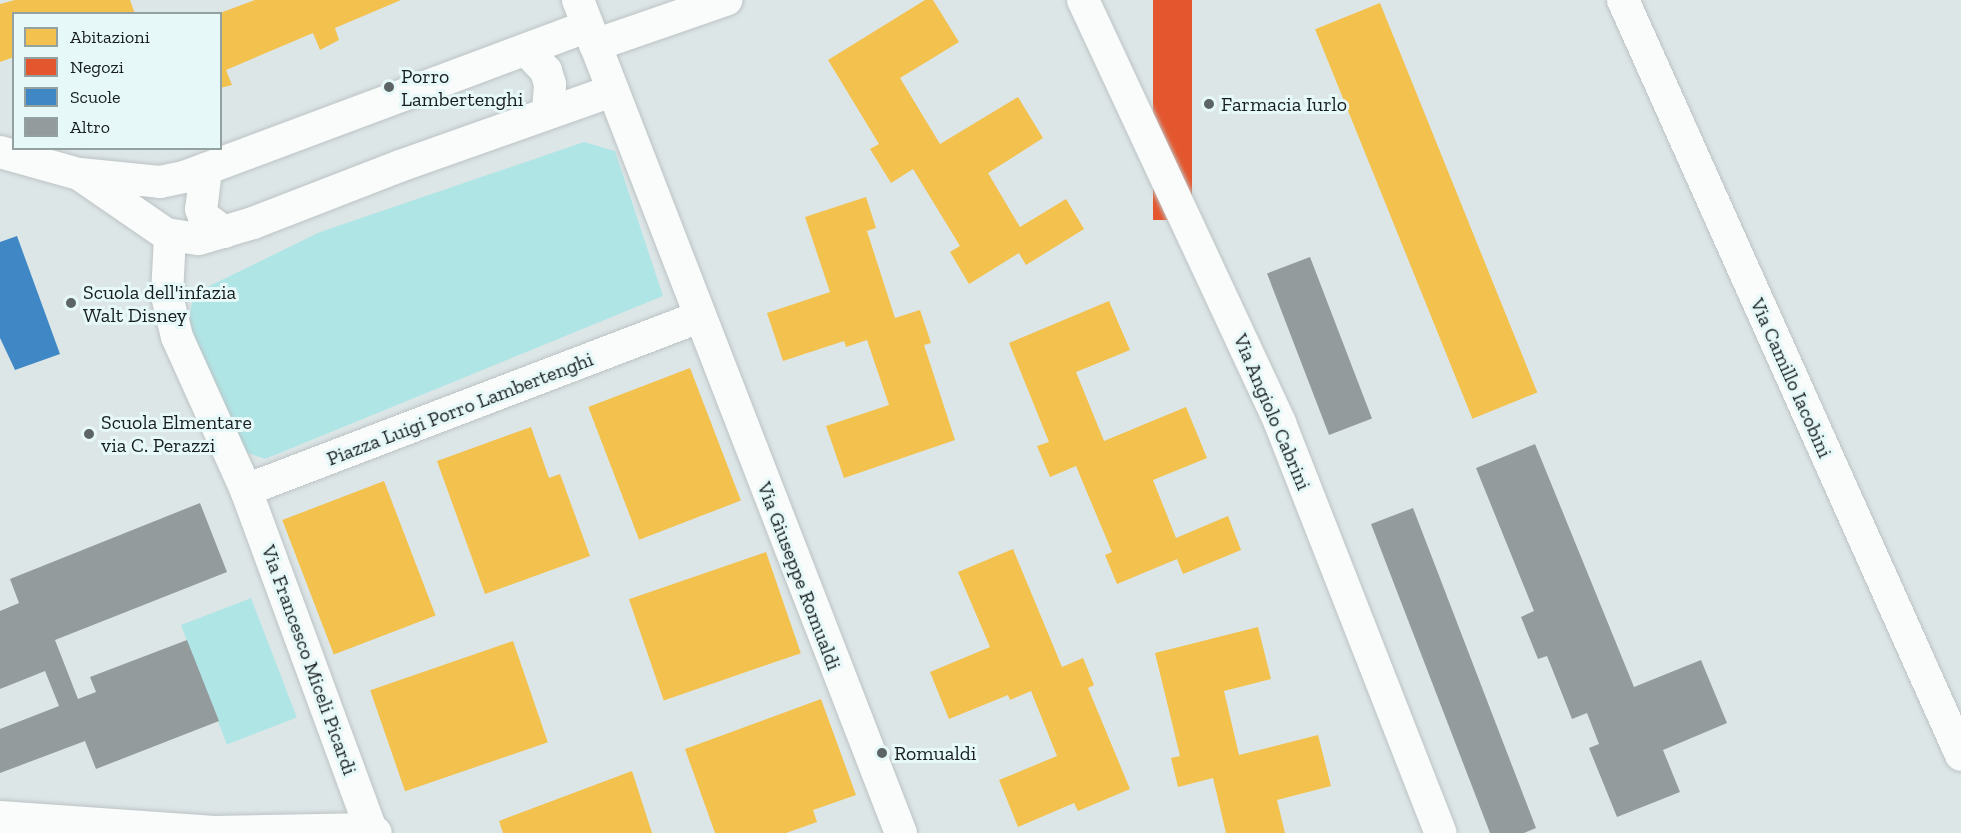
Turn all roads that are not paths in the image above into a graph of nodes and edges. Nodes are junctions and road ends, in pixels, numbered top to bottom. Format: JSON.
{"nodes":[{"id":1,"x":726,"y":0,"type":"edge"},
{"id":2,"x":1083,"y":0,"type":"edge"},
{"id":3,"x":1623,"y":0,"type":"edge"},
{"id":4,"x":587,"y":24,"type":"edge"},
{"id":5,"x":526,"y":50,"type":"junction"},
{"id":6,"x":612,"y":91,"type":"junction"},
{"id":7,"x":549,"y":113,"type":"junction"},
{"id":8,"x":0,"y":152,"type":"edge"},
{"id":9,"x":206,"y":170,"type":"junction"},
{"id":10,"x":79,"y":174,"type":"junction"},
{"id":11,"x":224,"y":232,"type":"junction"},
{"id":12,"x":170,"y":236,"type":"junction"},
{"id":13,"x":699,"y":317,"type":"junction"},
{"id":14,"x":246,"y":490,"type":"junction"},
{"id":15,"x":1961,"y":755,"type":"edge"},
{"id":16,"x":0,"y":817,"type":"edge"},
{"id":17,"x":374,"y":831,"type":"edge"},
{"id":18,"x":901,"y":833,"type":"edge"},
{"id":19,"x":1441,"y":833,"type":"edge"}],
"edges":[{"from":1,"to":4,"type":"street"},
{"from":2,"to":19,"type":"street","name":"Via Angiolo Cabrini"},
{"from":3,"to":15,"type":"street","name":"Via Camillo Iacobini"},
{"from":4,"to":5,"type":"street"},
{"from":4,"to":6,"type":"street"},
{"from":5,"to":7,"type":"street"},
{"from":5,"to":9,"type":"street"},
{"from":6,"to":7,"type":"street"},
{"from":6,"to":13,"type":"street"},
{"from":7,"to":11,"type":"street"},
{"from":8,"to":10,"type":"street"},
{"from":9,"to":10,"type":"street"},
{"from":9,"to":11,"type":"street"},
{"from":10,"to":12,"type":"street"},
{"from":11,"to":12,"type":"street"},
{"from":12,"to":14,"type":"street"},
{"from":13,"to":14,"type":"street","name":"Piazza Luigi Porro Lambertenghi"},
{"from":13,"to":18,"type":"street","name":"Via Giuseppe Romualdi"},
{"from":14,"to":17,"type":"street","name":"Via Francesco Miceli Picardi"},
{"from":16,"to":17,"type":"street"}]}
